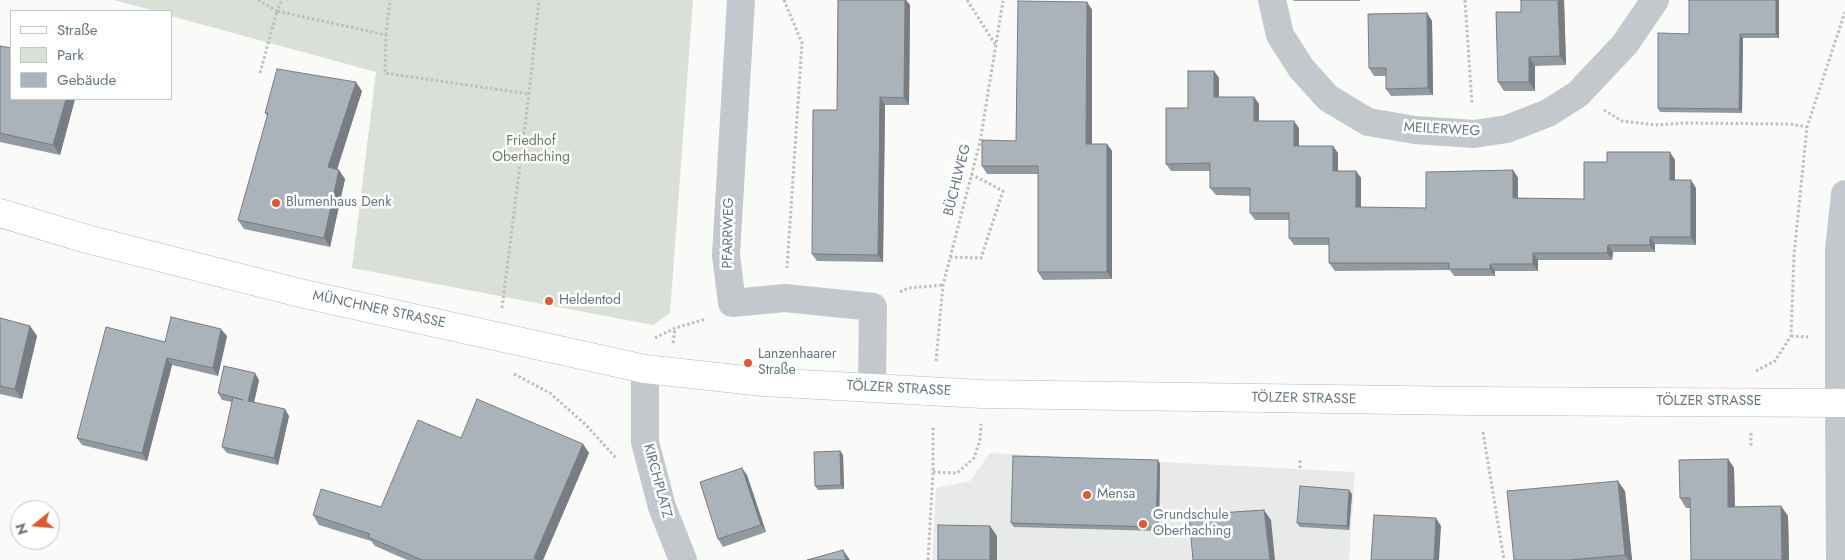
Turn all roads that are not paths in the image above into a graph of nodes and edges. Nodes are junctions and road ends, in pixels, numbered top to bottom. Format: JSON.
{"nodes":[{"id":1,"x":741,"y":0,"type":"edge"},
{"id":2,"x":1272,"y":0,"type":"edge"},
{"id":3,"x":1655,"y":0,"type":"edge"},
{"id":4,"x":1845,"y":194,"type":"edge"},
{"id":5,"x":0,"y":213,"type":"edge"},
{"id":6,"x":646,"y":369,"type":"junction"},
{"id":7,"x":763,"y":382,"type":"joint"},
{"id":8,"x":872,"y":387,"type":"junction"},
{"id":9,"x":1842,"y":403,"type":"edge"},
{"id":10,"x":682,"y":560,"type":"edge"},
{"id":11,"x":1840,"y":560,"type":"edge"}],
"edges":[{"from":1,"to":8,"type":"street","name":"PFARRWEG"},
{"from":2,"to":3,"type":"street","name":"MEILERWEG"},
{"from":4,"to":9,"type":"street"},
{"from":5,"to":6,"type":"main road","name":"MÜNCHNER STRASSE"},
{"from":6,"to":7,"type":"main road","name":"MÜNCHNER STRASSE"},
{"from":6,"to":10,"type":"street","name":"KIRCHPLATZ"},
{"from":7,"to":8,"type":"main road","name":"TÖLZER STRASSE"},
{"from":8,"to":9,"type":"main road","name":"TÖLZER STRASSE"},
{"from":9,"to":11,"type":"street"}]}
